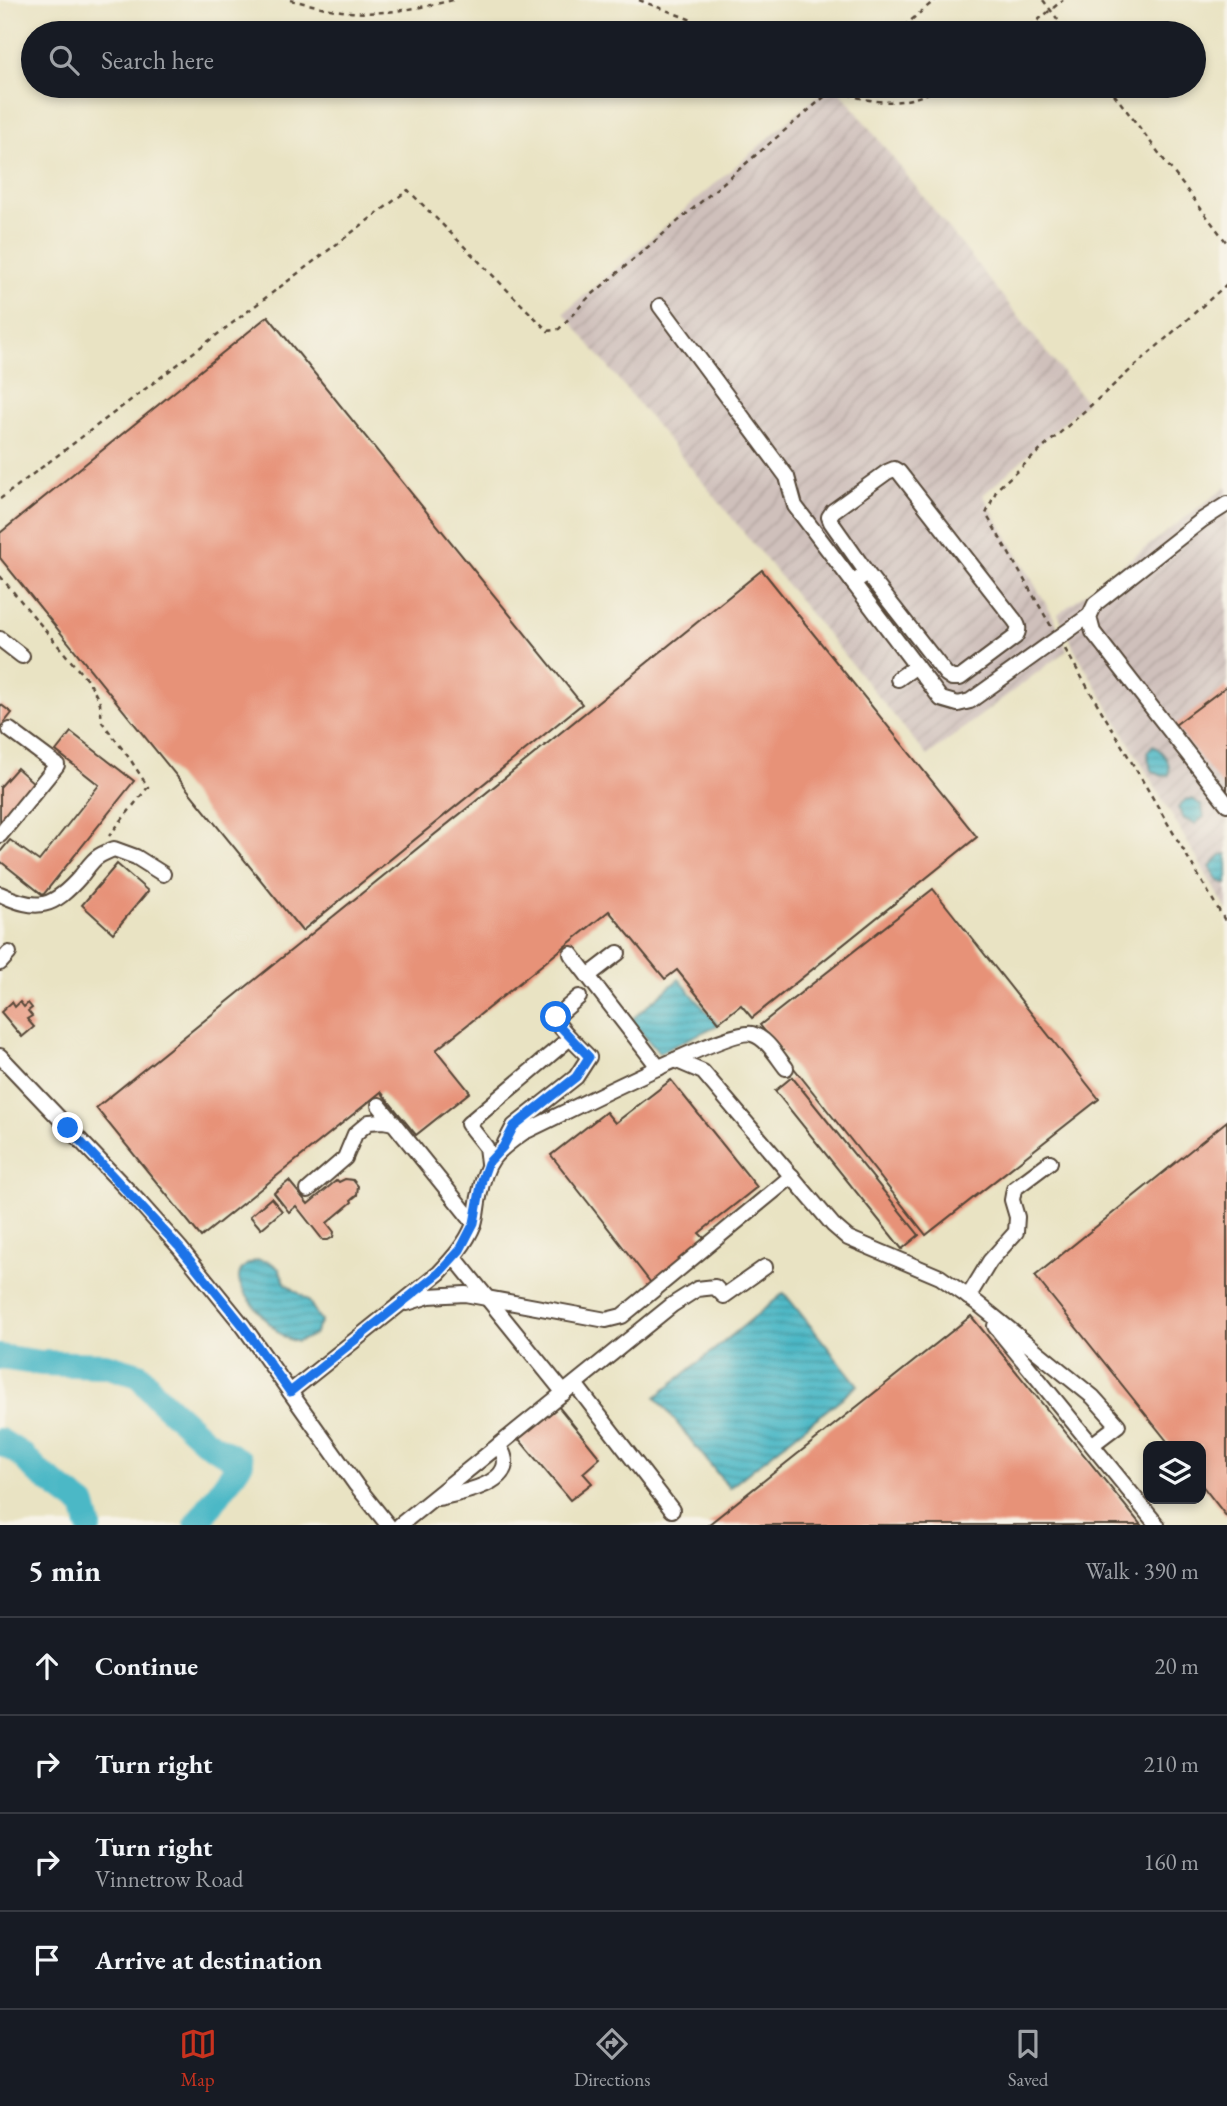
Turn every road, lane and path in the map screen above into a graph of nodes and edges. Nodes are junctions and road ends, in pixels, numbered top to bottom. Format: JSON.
{"nodes":[{"id":1,"x":290,"y":0,"type":"edge"},
{"id":2,"x":453,"y":0,"type":"edge"},
{"id":3,"x":639,"y":0,"type":"edge"},
{"id":4,"x":935,"y":0,"type":"edge"},
{"id":5,"x":1043,"y":0,"type":"edge"},
{"id":6,"x":1063,"y":0,"type":"edge"},
{"id":7,"x":1051,"y":10,"type":"junction"},
{"id":8,"x":693,"y":21,"type":"edge"},
{"id":9,"x":911,"y":21,"type":"edge"},
{"id":10,"x":1037,"y":21,"type":"edge"},
{"id":11,"x":1059,"y":21,"type":"edge"},
{"id":12,"x":822,"y":98,"type":"edge"},
{"id":13,"x":858,"y":98,"type":"edge"},
{"id":14,"x":913,"y":98,"type":"edge"},
{"id":15,"x":1117,"y":98,"type":"edge"},
{"id":16,"x":1227,"y":243,"type":"edge"},
{"id":17,"x":660,"y":306,"type":"dead end"},
{"id":18,"x":0,"y":499,"type":"edge"},
{"id":19,"x":1227,"y":504,"type":"edge"},
{"id":20,"x":867,"y":573,"type":"junction"},
{"id":21,"x":0,"y":576,"type":"edge"},
{"id":22,"x":853,"y":583,"type":"junction"},
{"id":23,"x":1090,"y":615,"type":"junction"},
{"id":24,"x":911,"y":629,"type":"junction"},
{"id":25,"x":0,"y":639,"type":"edge"},
{"id":26,"x":896,"y":641,"type":"junction"},
{"id":27,"x":22,"y":656,"type":"dead end"},
{"id":28,"x":915,"y":667,"type":"junction"},
{"id":29,"x":898,"y":680,"type":"dead end"},
{"id":30,"x":10,"y":730,"type":"dead end"},
{"id":31,"x":1227,"y":804,"type":"edge"},
{"id":32,"x":0,"y":835,"type":"edge"},
{"id":33,"x":108,"y":837,"type":"dead end"},
{"id":34,"x":163,"y":874,"type":"dead end"},
{"id":35,"x":0,"y":894,"type":"edge"},
{"id":36,"x":618,"y":953,"type":"dead end"},
{"id":37,"x":571,"y":954,"type":"dead end"},
{"id":38,"x":588,"y":976,"type":"junction"},
{"id":39,"x":579,"y":997,"type":"dead end"},
{"id":40,"x":570,"y":1038,"type":"junction"},
{"id":41,"x":0,"y":1056,"type":"edge"},
{"id":42,"x":675,"y":1059,"type":"junction"},
{"id":43,"x":659,"y":1068,"type":"junction"},
{"id":44,"x":786,"y":1068,"type":"dead end"},
{"id":45,"x":379,"y":1105,"type":"dead end"},
{"id":46,"x":394,"y":1123,"type":"junction"},
{"id":47,"x":503,"y":1147,"type":"junction"},
{"id":48,"x":1050,"y":1162,"type":"dead end"},
{"id":49,"x":488,"y":1163,"type":"junction"},
{"id":50,"x":792,"y":1176,"type":"junction"},
{"id":51,"x":308,"y":1190,"type":"dead end"},
{"id":52,"x":474,"y":1223,"type":"junction"},
{"id":53,"x":454,"y":1257,"type":"junction"},
{"id":54,"x":765,"y":1267,"type":"dead end"},
{"id":55,"x":485,"y":1298,"type":"junction"},
{"id":56,"x":972,"y":1300,"type":"junction"},
{"id":57,"x":397,"y":1306,"type":"junction"},
{"id":58,"x":569,"y":1388,"type":"junction"},
{"id":59,"x":290,"y":1392,"type":"junction"},
{"id":60,"x":1093,"y":1444,"type":"junction"},
{"id":61,"x":498,"y":1446,"type":"junction"},
{"id":62,"x":433,"y":1499,"type":"junction"},
{"id":63,"x":673,"y":1510,"type":"dead end"},
{"id":64,"x":388,"y":1525,"type":"edge"},
{"id":65,"x":400,"y":1525,"type":"edge"},
{"id":66,"x":1157,"y":1525,"type":"edge"}],
"edges":[{"from":1,"to":2,"type":"path"},
{"from":3,"to":8,"type":"path"},
{"from":4,"to":9,"type":"path"},
{"from":5,"to":7,"type":"path"},
{"from":6,"to":7,"type":"path"},
{"from":7,"to":10,"type":"path"},
{"from":7,"to":11,"type":"path"},
{"from":12,"to":18,"type":"path"},
{"from":13,"to":14,"type":"path"},
{"from":15,"to":16,"type":"path"},
{"from":17,"to":22,"type":"street"},
{"from":19,"to":23,"type":"street"},
{"from":20,"to":22,"type":"street"},
{"from":20,"to":24,"type":"street"},
{"from":20,"to":24,"type":"street"},
{"from":21,"to":33,"type":"path"},
{"from":22,"to":26,"type":"street"},
{"from":23,"to":28,"type":"street"},
{"from":23,"to":31,"type":"street"},
{"from":24,"to":26,"type":"street"},
{"from":25,"to":27,"type":"street"},
{"from":26,"to":28,"type":"street"},
{"from":28,"to":29,"type":"street"},
{"from":30,"to":32,"type":"street"},
{"from":34,"to":35,"type":"street"},
{"from":36,"to":38,"type":"street"},
{"from":37,"to":38,"type":"street"},
{"from":38,"to":43,"type":"street"},
{"from":39,"to":40,"type":"street"},
{"from":40,"to":47,"type":"street"},
{"from":40,"to":49,"type":"street"},
{"from":41,"to":59,"type":"street"},
{"from":42,"to":43,"type":"street"},
{"from":42,"to":44,"type":"street"},
{"from":42,"to":50,"type":"street"},
{"from":43,"to":47,"type":"street"},
{"from":45,"to":46,"type":"street"},
{"from":46,"to":51,"type":"street"},
{"from":46,"to":52,"type":"street"},
{"from":47,"to":49,"type":"street"},
{"from":48,"to":56,"type":"street"},
{"from":49,"to":52,"type":"street"},
{"from":50,"to":55,"type":"street"},
{"from":50,"to":56,"type":"street"},
{"from":52,"to":53,"type":"street"},
{"from":53,"to":55,"type":"street"},
{"from":53,"to":57,"type":"street"},
{"from":54,"to":58,"type":"street"},
{"from":55,"to":57,"type":"street"},
{"from":55,"to":58,"type":"street"},
{"from":56,"to":60,"type":"street"},
{"from":56,"to":60,"type":"street"},
{"from":57,"to":59,"type":"street"},
{"from":58,"to":61,"type":"street"},
{"from":58,"to":63,"type":"street"},
{"from":59,"to":64,"type":"street"},
{"from":60,"to":66,"type":"street"},
{"from":61,"to":62,"type":"street"},
{"from":61,"to":62,"type":"street"},
{"from":62,"to":65,"type":"street"}]}
